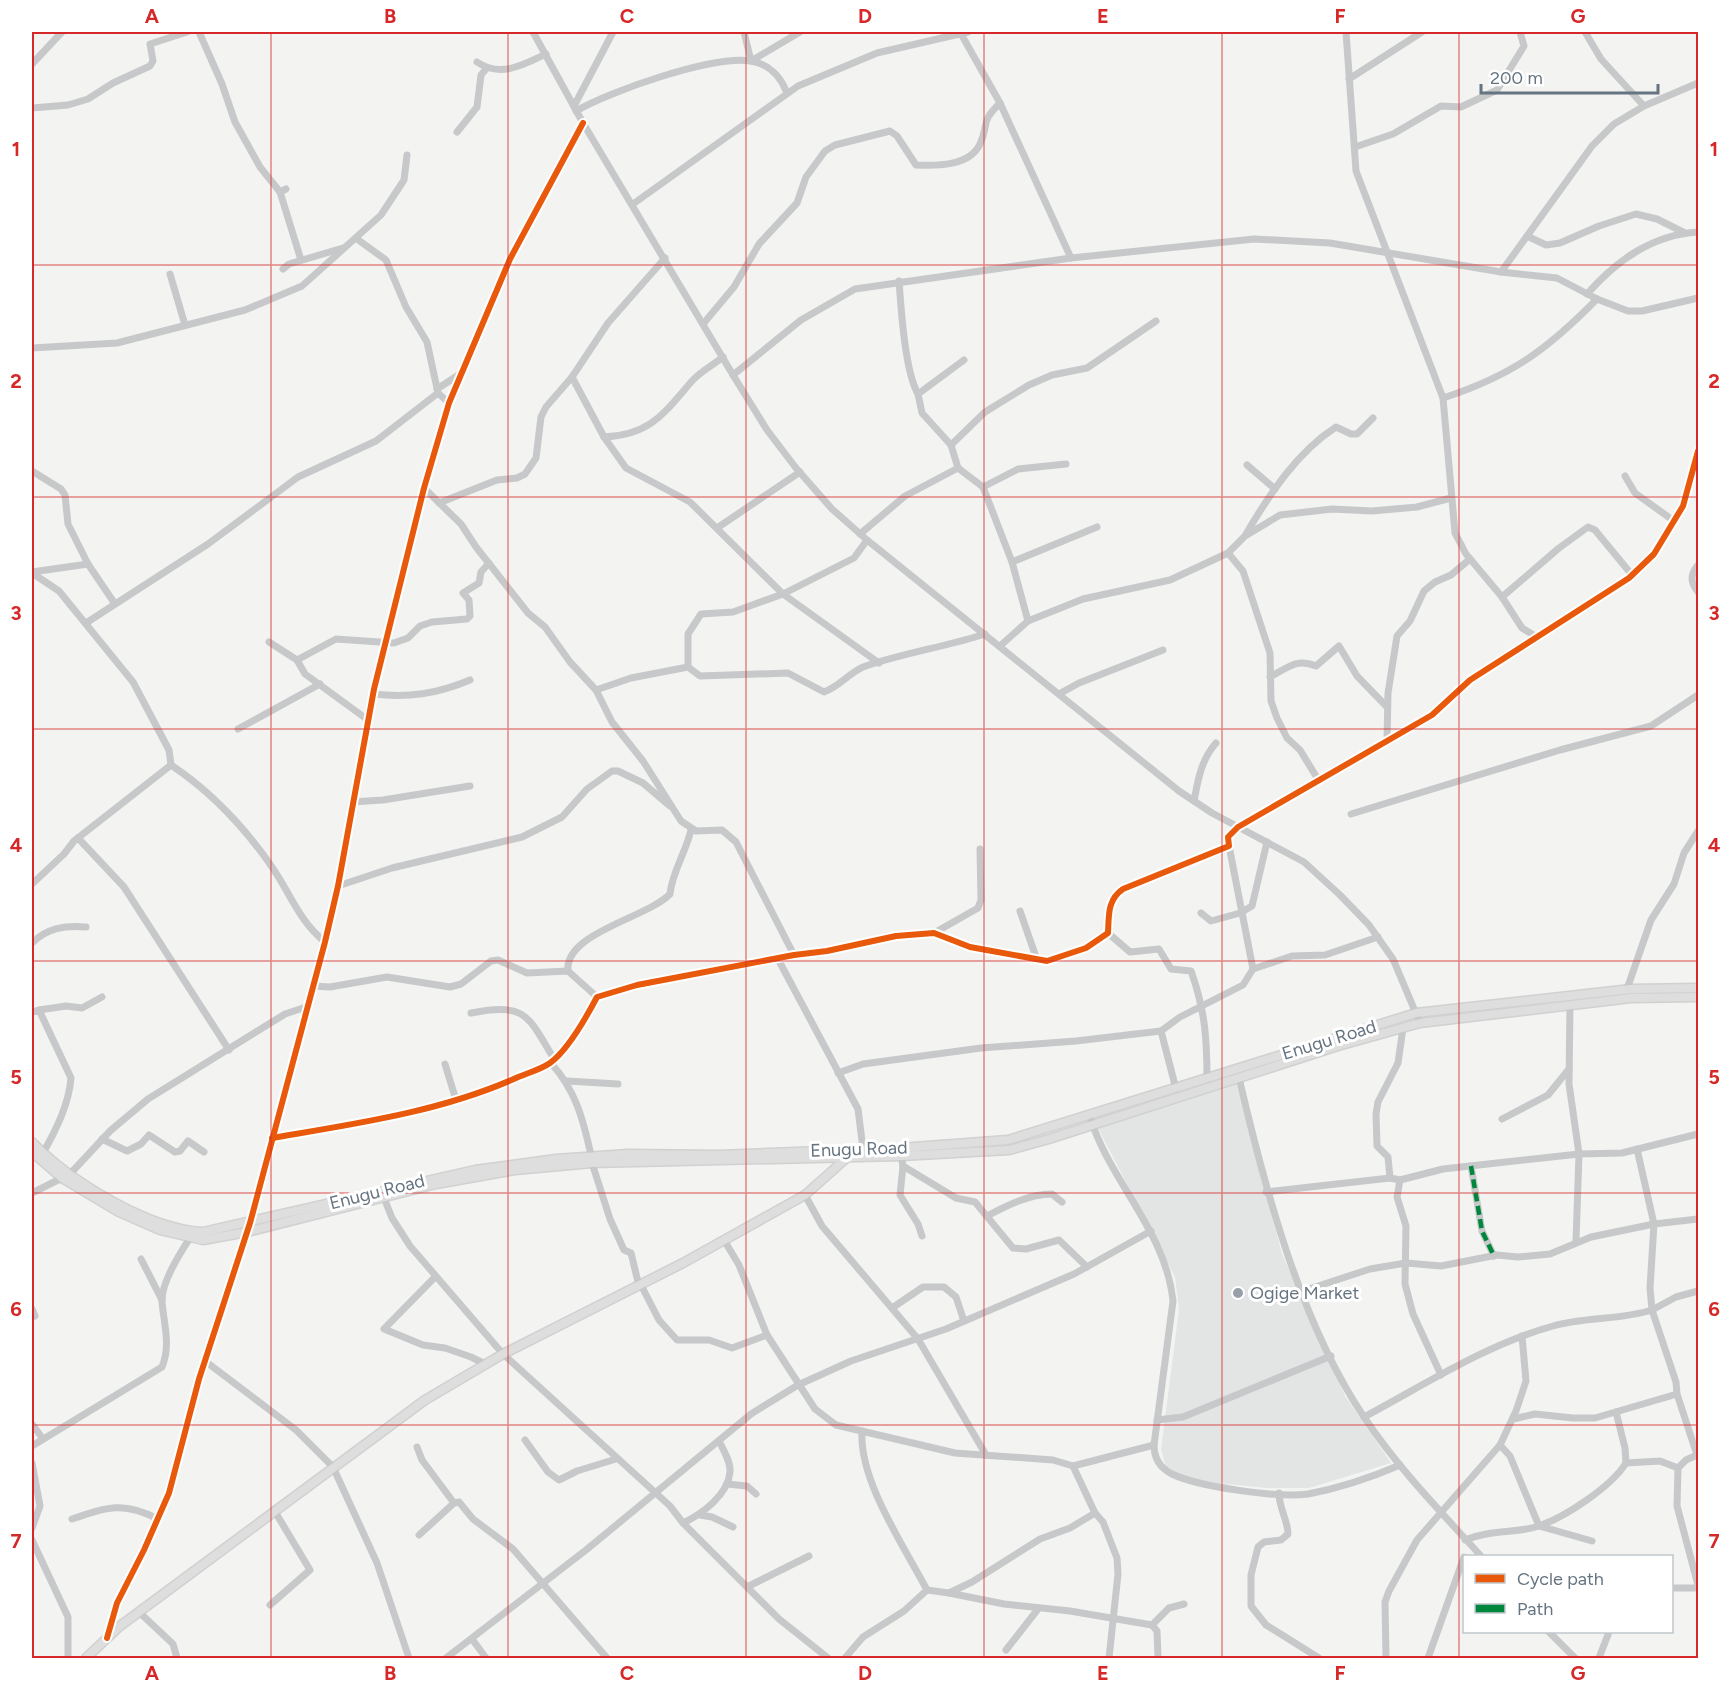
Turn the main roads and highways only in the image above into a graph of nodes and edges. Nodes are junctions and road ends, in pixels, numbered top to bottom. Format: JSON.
{"nodes":[{"id":1,"x":1698,"y":988,"type":"edge"},
{"id":2,"x":1698,"y":997,"type":"edge"},
{"id":3,"x":1091,"y":1121,"type":"junction"},
{"id":4,"x":32,"y":1142,"type":"edge"},
{"id":5,"x":32,"y":1152,"type":"edge"},
{"id":6,"x":851,"y":1153,"type":"junction"},
{"id":7,"x":591,"y":1159,"type":"junction"},
{"id":8,"x":66,"y":1176,"type":"junction"},
{"id":9,"x":86,"y":1659,"type":"edge"}],
"edges":[{"from":1,"to":3,"type":"main road","name":"Enugu Road"},
{"from":2,"to":3,"type":"main road"},
{"from":3,"to":6,"type":"main road","name":"Enugu Road"},
{"from":3,"to":6,"type":"main road"},
{"from":4,"to":8,"type":"main road","name":"Enugu Road"},
{"from":5,"to":8,"type":"main road"},
{"from":6,"to":7,"type":"main road","name":"Enugu Road"},
{"from":6,"to":9,"type":"main road"},
{"from":7,"to":8,"type":"main road","name":"Enugu Road"},
{"from":7,"to":8,"type":"main road"}]}
